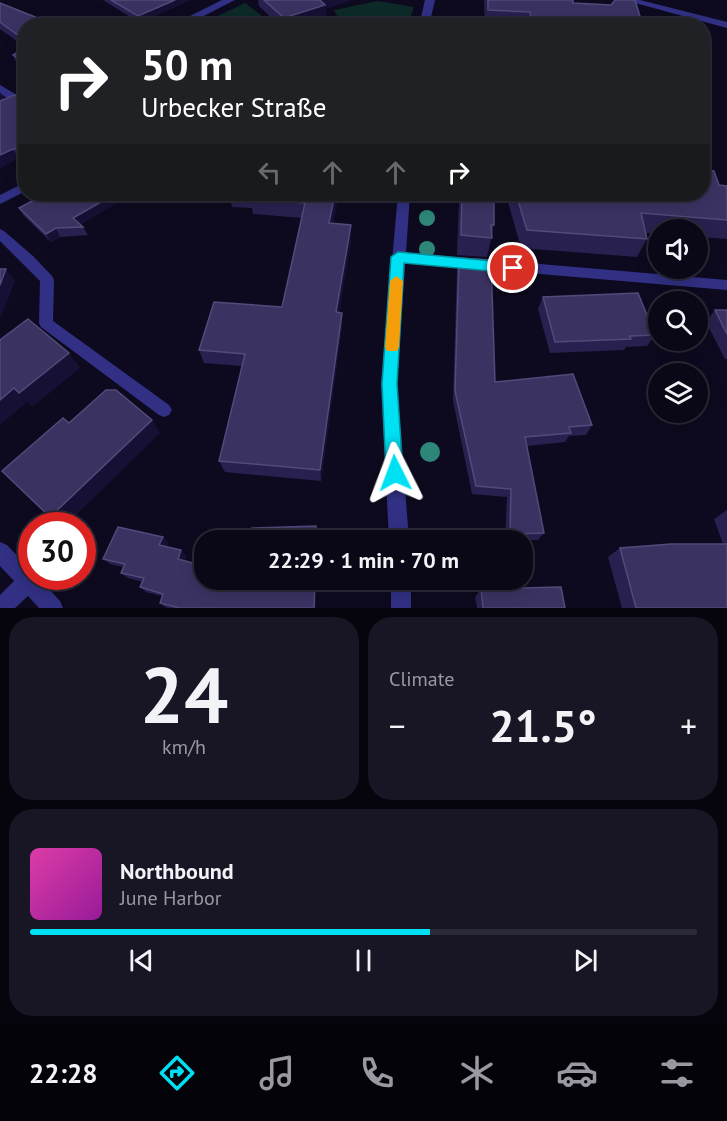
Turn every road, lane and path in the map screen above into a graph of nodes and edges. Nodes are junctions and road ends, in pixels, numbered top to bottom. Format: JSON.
{"nodes":[{"id":1,"x":230,"y":0,"type":"edge"},
{"id":2,"x":429,"y":0,"type":"edge"},
{"id":3,"x":629,"y":0,"type":"edge"},
{"id":4,"x":192,"y":18,"type":"edge"},
{"id":5,"x":426,"y":18,"type":"edge"},
{"id":6,"x":697,"y":18,"type":"edge"},
{"id":7,"x":710,"y":21,"type":"edge"},
{"id":8,"x":727,"y":26,"type":"edge"},
{"id":9,"x":0,"y":88,"type":"edge"},
{"id":10,"x":18,"y":96,"type":"edge"},
{"id":11,"x":18,"y":98,"type":"edge"},
{"id":12,"x":0,"y":107,"type":"edge"},
{"id":13,"x":18,"y":190,"type":"edge"},
{"id":14,"x":0,"y":200,"type":"edge"},
{"id":15,"x":403,"y":201,"type":"edge"},
{"id":16,"x":0,"y":234,"type":"edge"},
{"id":17,"x":398,"y":257,"type":"junction"},
{"id":18,"x":727,"y":285,"type":"edge"},
{"id":19,"x":164,"y":410,"type":"dead end"},
{"id":20,"x":398,"y":530,"type":"edge"},
{"id":21,"x":0,"y":552,"type":"edge"},
{"id":22,"x":18,"y":571,"type":"edge"},
{"id":23,"x":19,"y":590,"type":"edge"},
{"id":24,"x":36,"y":590,"type":"edge"},
{"id":25,"x":401,"y":590,"type":"edge"},
{"id":26,"x":1,"y":608,"type":"edge"},
{"id":27,"x":53,"y":608,"type":"edge"},
{"id":28,"x":401,"y":608,"type":"edge"}],
"edges":[{"from":1,"to":4,"type":"street"},
{"from":2,"to":5,"type":"street"},
{"from":3,"to":6,"type":"street"},
{"from":7,"to":8,"type":"street"},
{"from":9,"to":10,"type":"street"},
{"from":11,"to":12,"type":"street"},
{"from":13,"to":14,"type":"lane"},
{"from":15,"to":17,"type":"street"},
{"from":16,"to":19,"type":"lane"},
{"from":17,"to":18,"type":"lane"},
{"from":17,"to":20,"type":"street"},
{"from":21,"to":22,"type":"street"},
{"from":23,"to":26,"type":"street"},
{"from":24,"to":27,"type":"street"},
{"from":25,"to":28,"type":"street"}]}
